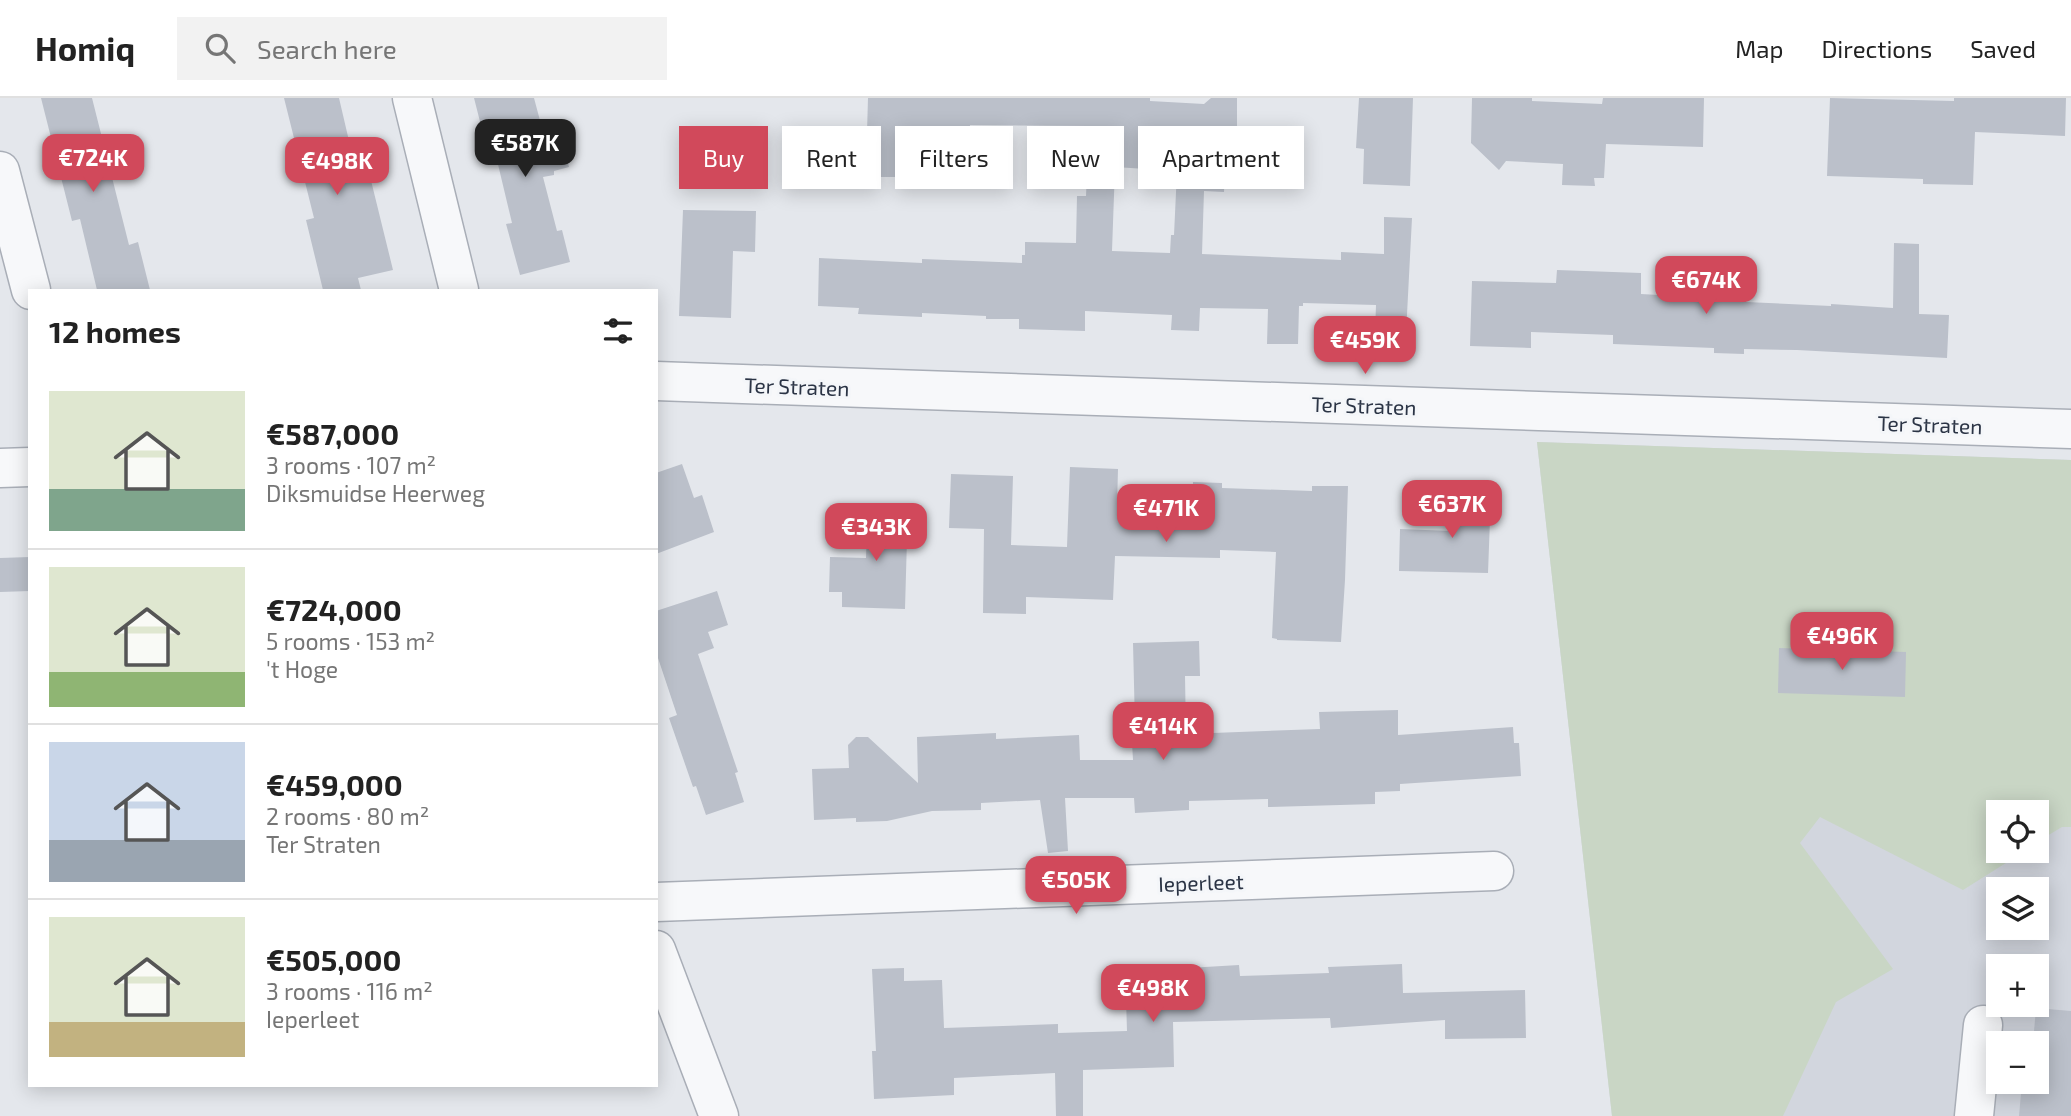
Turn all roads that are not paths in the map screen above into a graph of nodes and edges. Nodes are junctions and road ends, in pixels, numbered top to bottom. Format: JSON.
{"nodes":[{"id":1,"x":412,"y":98,"type":"edge"},
{"id":2,"x":0,"y":171,"type":"edge"},
{"id":3,"x":31,"y":289,"type":"edge"},
{"id":4,"x":459,"y":289,"type":"edge"},
{"id":5,"x":658,"y":381,"type":"edge"},
{"id":6,"x":2071,"y":429,"type":"edge"},
{"id":7,"x":28,"y":467,"type":"edge"},
{"id":8,"x":0,"y":468,"type":"edge"},
{"id":9,"x":1494,"y":871,"type":"dead end"},
{"id":10,"x":658,"y":902,"type":"edge"},
{"id":11,"x":658,"y":956,"type":"edge"},
{"id":12,"x":1983,"y":1025,"type":"dead end"},
{"id":13,"x":716,"y":1115,"type":"edge"},
{"id":14,"x":1974,"y":1116,"type":"edge"}],
"edges":[{"from":1,"to":4,"type":"street"},
{"from":2,"to":3,"type":"street"},
{"from":5,"to":6,"type":"street","name":"Ter Straten"},
{"from":7,"to":8,"type":"street"},
{"from":9,"to":10,"type":"street","name":"Ieperleet"},
{"from":11,"to":13,"type":"street"},
{"from":12,"to":14,"type":"street"}]}
